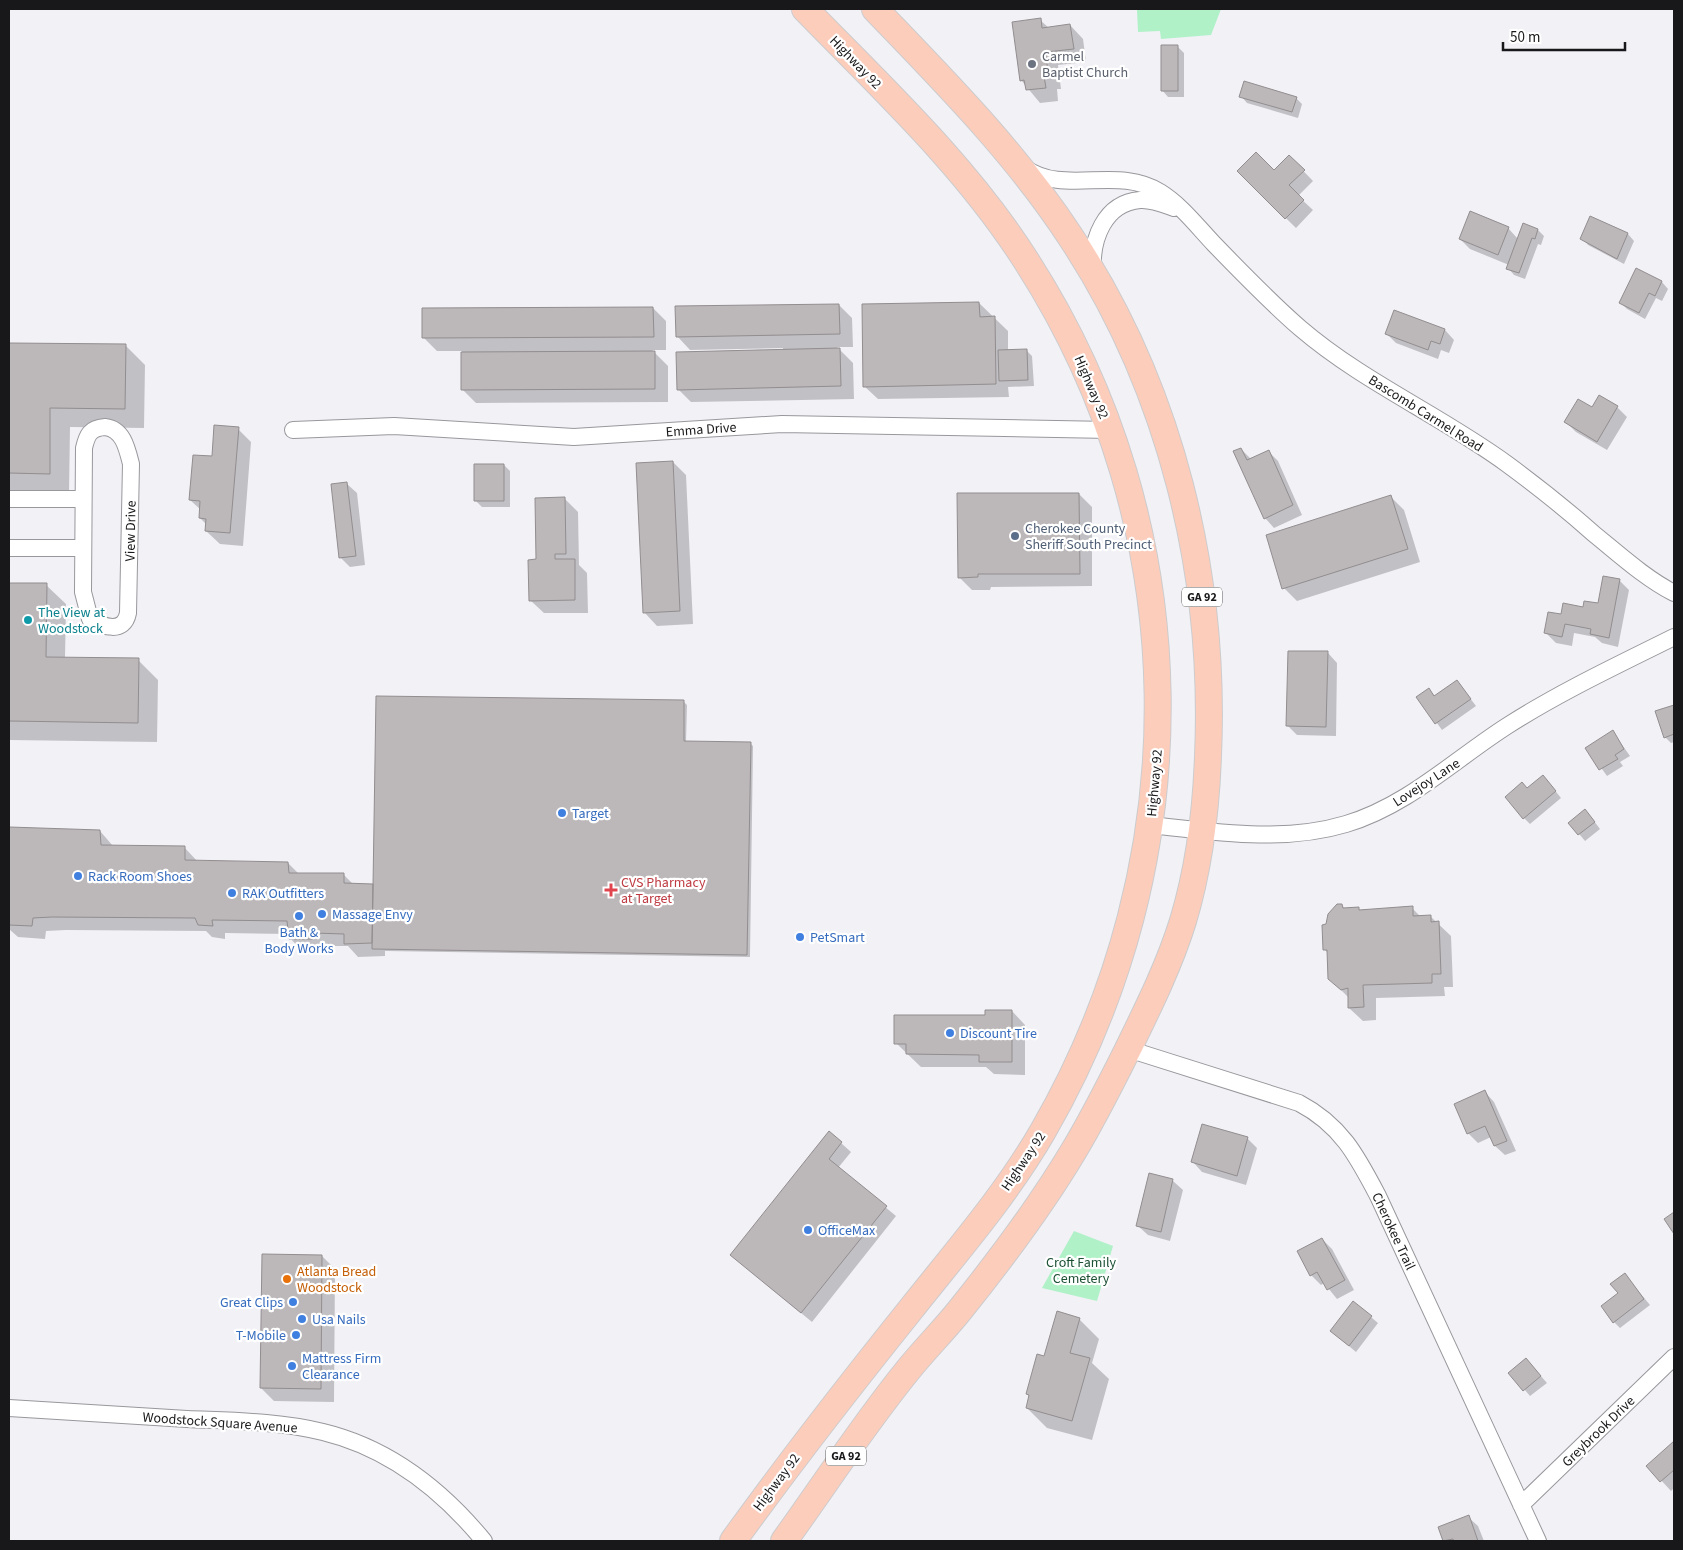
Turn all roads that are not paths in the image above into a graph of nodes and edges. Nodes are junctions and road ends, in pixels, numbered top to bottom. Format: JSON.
{"nodes":[{"id":1,"x":805,"y":9,"type":"edge"},
{"id":2,"x":875,"y":9,"type":"edge"},
{"id":3,"x":1018,"y":163,"type":"junction"},
{"id":4,"x":1189,"y":218,"type":"junction"},
{"id":5,"x":1093,"y":273,"type":"junction"},
{"id":6,"x":293,"y":430,"type":"dead end"},
{"id":7,"x":1110,"y":430,"type":"junction"},
{"id":8,"x":83,"y":498,"type":"junction"},
{"id":9,"x":9,"y":499,"type":"edge"},
{"id":10,"x":9,"y":548,"type":"edge"},
{"id":11,"x":83,"y":548,"type":"junction"},
{"id":12,"x":1674,"y":593,"type":"edge"},
{"id":13,"x":1674,"y":637,"type":"edge"},
{"id":14,"x":1150,"y":825,"type":"junction"},
{"id":15,"x":1201,"y":831,"type":"junction"},
{"id":16,"x":1128,"y":1049,"type":"junction"},
{"id":17,"x":1674,"y":1357,"type":"edge"},
{"id":18,"x":9,"y":1408,"type":"edge"},
{"id":19,"x":1521,"y":1505,"type":"junction"},
{"id":20,"x":484,"y":1541,"type":"edge"},
{"id":21,"x":733,"y":1541,"type":"edge"},
{"id":22,"x":784,"y":1541,"type":"edge"},
{"id":23,"x":1538,"y":1541,"type":"edge"}],
"edges":[{"from":1,"to":7,"type":"main road","name":"Highway 92","number":"GA 92"},
{"from":2,"to":3,"type":"main road","number":"GA 92"},
{"from":3,"to":4,"type":"street","name":"Bascomb Carmel Road"},
{"from":3,"to":5,"type":"main road","number":"GA 92"},
{"from":4,"to":5,"type":"street","name":"Bascomb Carmel Road"},
{"from":4,"to":12,"type":"street","name":"Bascomb Carmel Road"},
{"from":5,"to":15,"type":"main road","number":"GA 92"},
{"from":6,"to":7,"type":"street","name":"Emma Drive"},
{"from":7,"to":14,"type":"main road","name":"Highway 92","number":"GA 92"},
{"from":8,"to":9,"type":"street"},
{"from":8,"to":11,"type":"street","name":"View Drive"},
{"from":8,"to":11,"type":"street","name":"View Drive"},
{"from":10,"to":11,"type":"street"},
{"from":13,"to":15,"type":"street","name":"Lovejoy Lane"},
{"from":14,"to":15,"type":"street","name":"Lovejoy Lane"},
{"from":14,"to":21,"type":"main road","name":"Highway 92","number":"GA 92"},
{"from":15,"to":16,"type":"main road","number":"GA 92"},
{"from":16,"to":19,"type":"street","name":"Cherokee Trail"},
{"from":16,"to":22,"type":"main road","number":"GA 92"},
{"from":17,"to":19,"type":"street","name":"Greybrook Drive"},
{"from":18,"to":20,"type":"street","name":"Woodstock Square Avenue"},
{"from":19,"to":23,"type":"street","name":"Cherokee Trail"}]}
